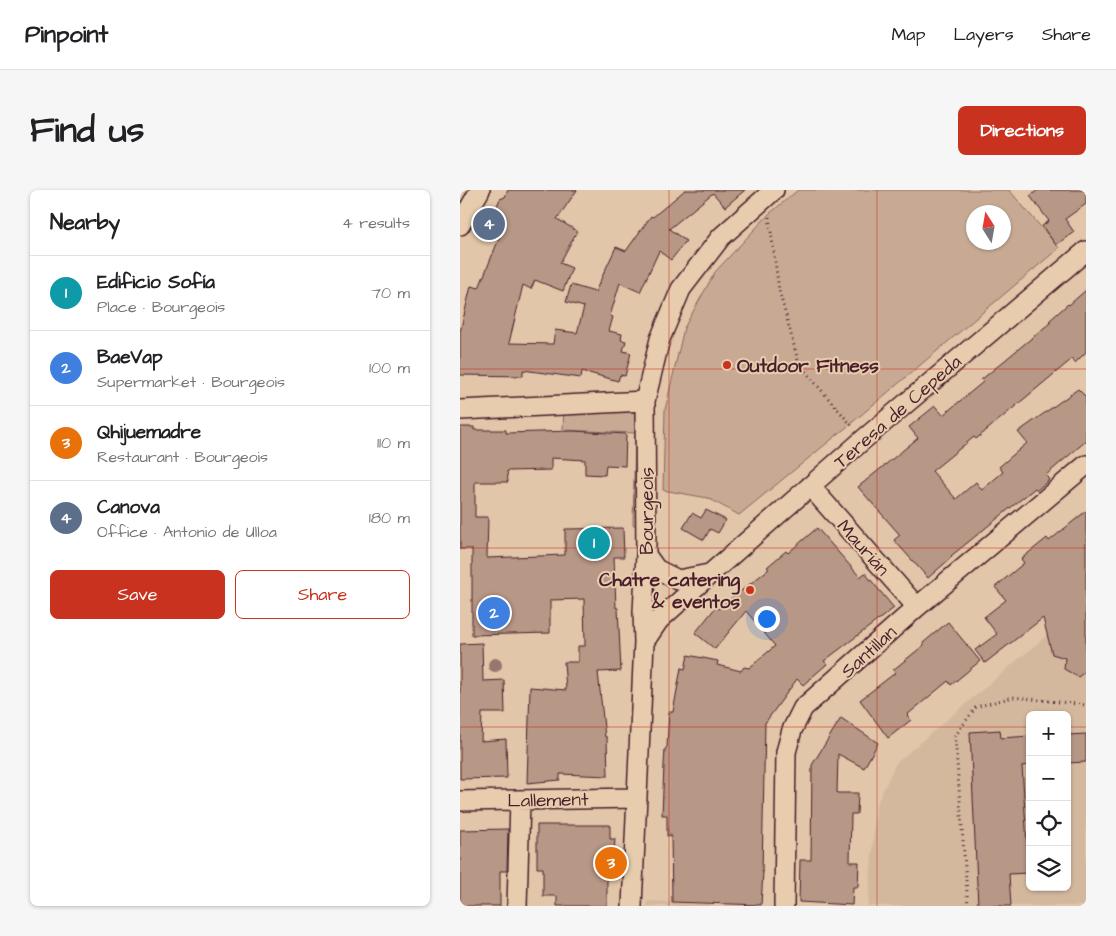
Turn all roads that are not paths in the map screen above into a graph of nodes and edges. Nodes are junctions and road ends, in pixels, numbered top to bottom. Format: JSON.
{"nodes":[{"id":1,"x":480,"y":190,"type":"edge"},
{"id":2,"x":774,"y":190,"type":"edge"},
{"id":3,"x":460,"y":225,"type":"edge"},
{"id":4,"x":1086,"y":251,"type":"edge"},
{"id":5,"x":646,"y":402,"type":"junction"},
{"id":6,"x":460,"y":410,"type":"edge"},
{"id":7,"x":1086,"y":465,"type":"edge"},
{"id":8,"x":810,"y":486,"type":"junction"},
{"id":9,"x":646,"y":555,"type":"junction"},
{"id":10,"x":710,"y":574,"type":"junction"},
{"id":11,"x":917,"y":607,"type":"junction"},
{"id":12,"x":644,"y":642,"type":"junction"},
{"id":13,"x":636,"y":798,"type":"junction"},
{"id":14,"x":520,"y":800,"type":"junction"},
{"id":15,"x":460,"y":801,"type":"edge"},
{"id":16,"x":517,"y":906,"type":"edge"},
{"id":17,"x":632,"y":906,"type":"edge"},
{"id":18,"x":784,"y":906,"type":"edge"}],
"edges":[{"from":1,"to":3,"type":"street"},
{"from":2,"to":5,"type":"street","name":"Bourgeois"},
{"from":4,"to":8,"type":"street","name":"Teresa de Cepeda"},
{"from":5,"to":6,"type":"street"},
{"from":5,"to":9,"type":"street","name":"Bourgeois"},
{"from":7,"to":11,"type":"street","name":"Santillan"},
{"from":8,"to":10,"type":"street","name":"Teresa de Cepeda"},
{"from":8,"to":11,"type":"street","name":"Maurián"},
{"from":9,"to":10,"type":"street"},
{"from":9,"to":12,"type":"street","name":"Bourgeois"},
{"from":10,"to":12,"type":"street","name":"Teresa de Cepeda"},
{"from":11,"to":18,"type":"street","name":"Santillan"},
{"from":12,"to":13,"type":"street","name":"Bourgeois"},
{"from":13,"to":14,"type":"street","name":"Lallement"},
{"from":13,"to":17,"type":"street","name":"Bourgeois"},
{"from":14,"to":15,"type":"street","name":"Lallement"},
{"from":14,"to":16,"type":"street"}]}
